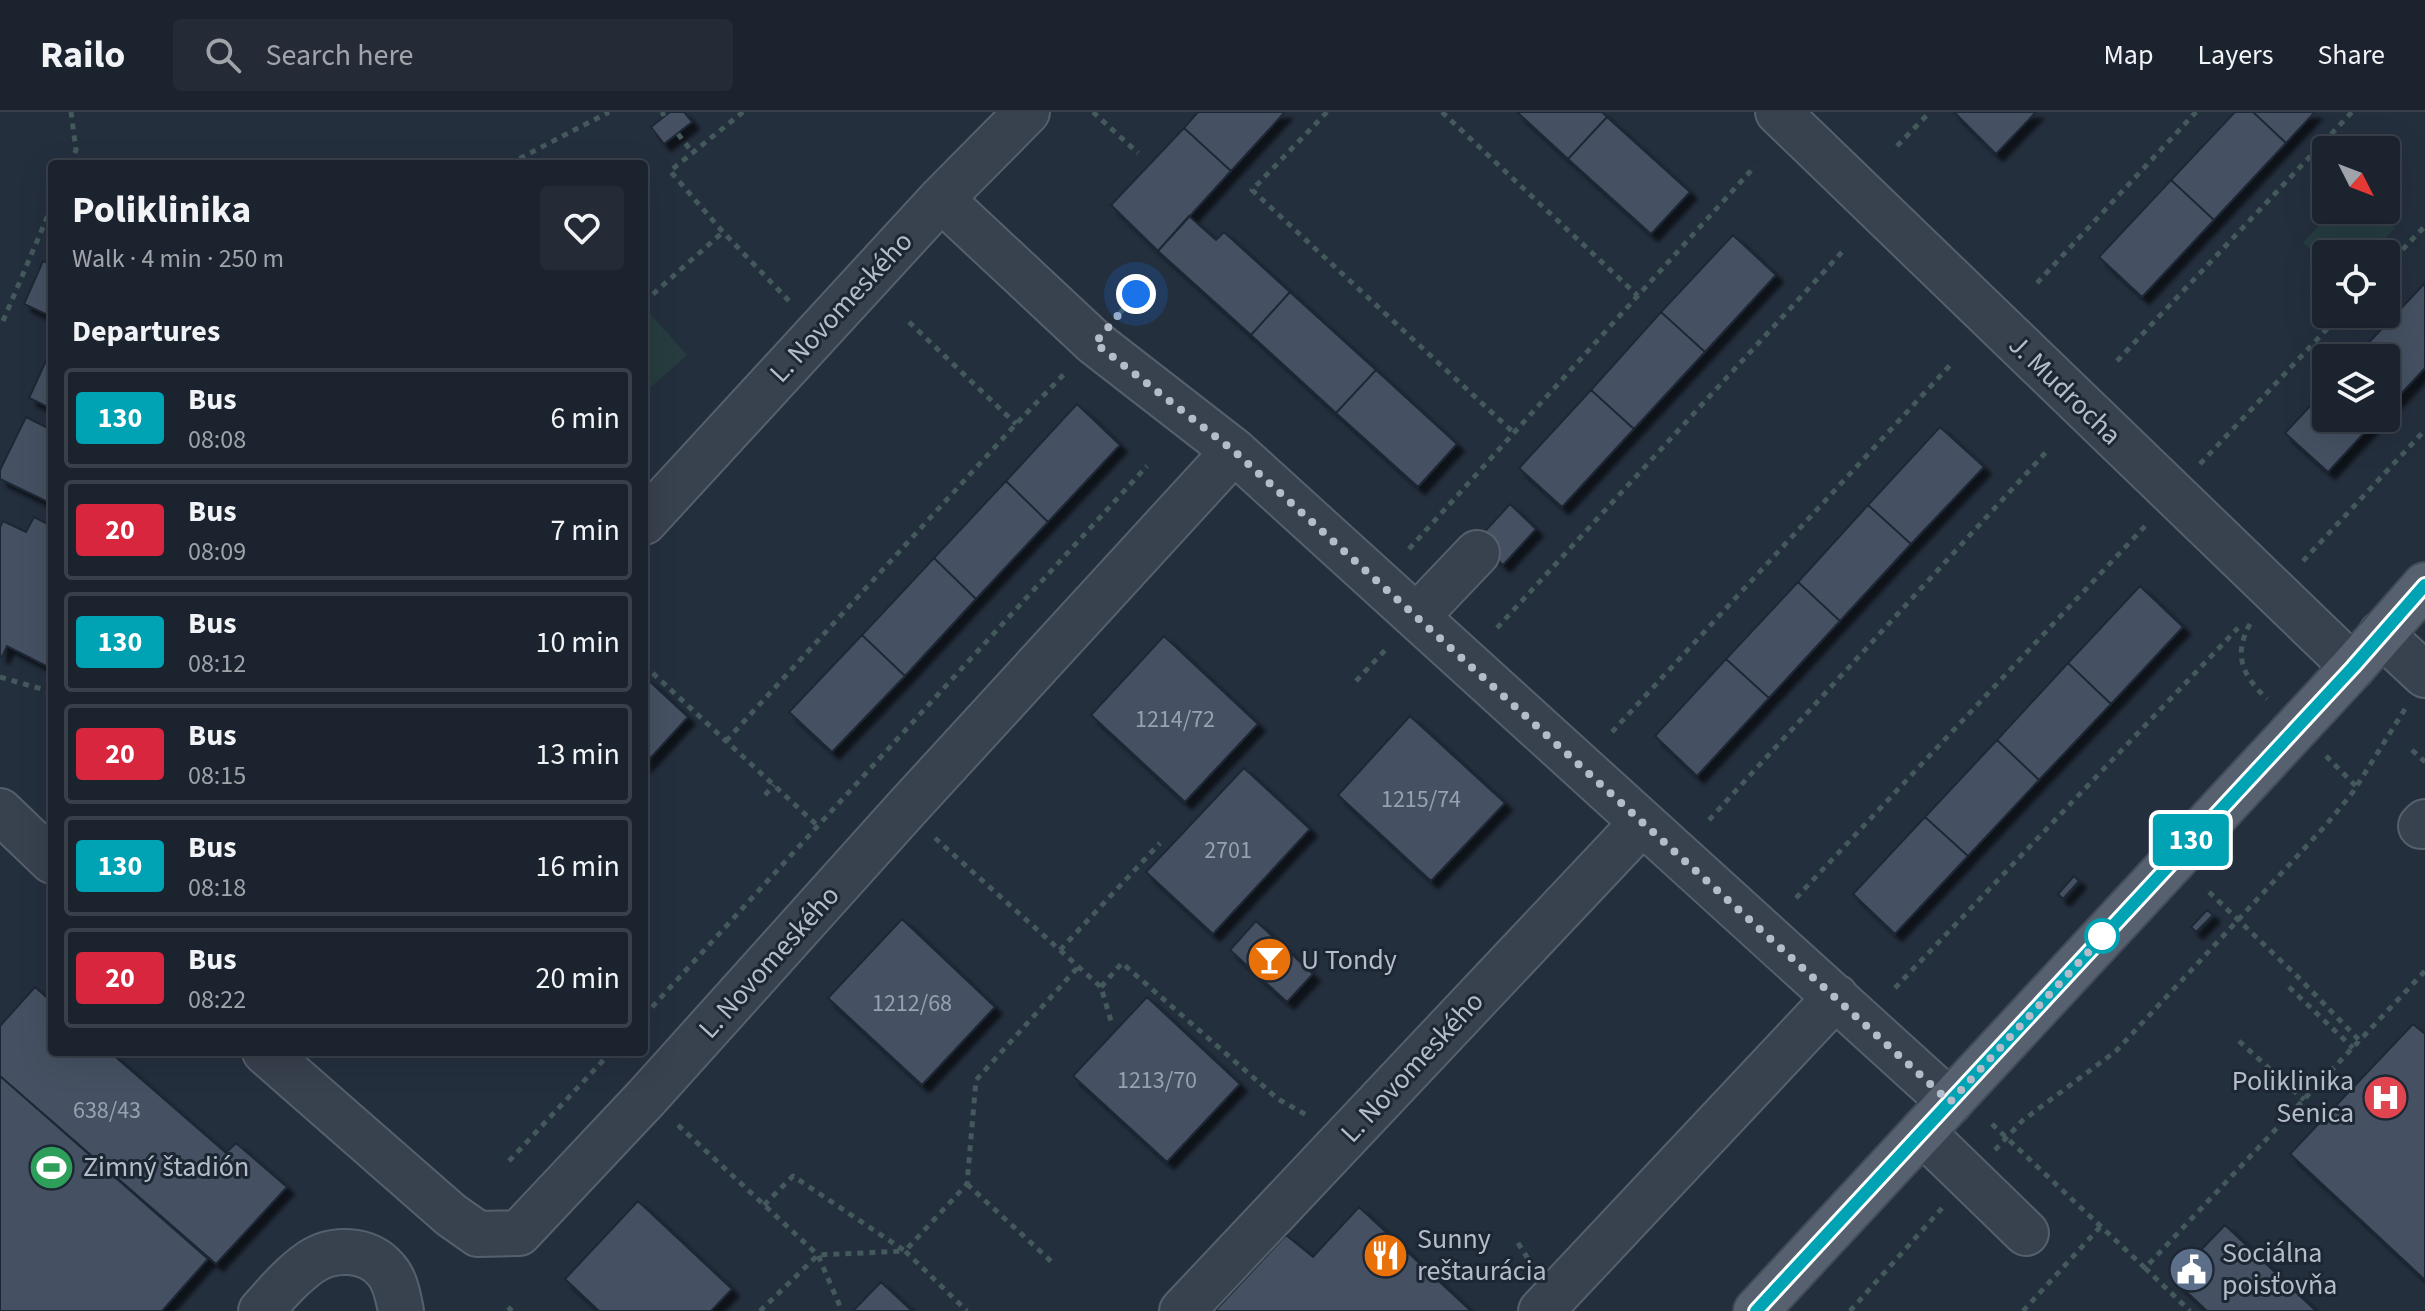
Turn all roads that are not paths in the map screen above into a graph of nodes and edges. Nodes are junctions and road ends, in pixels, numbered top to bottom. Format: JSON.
{"nodes":[{"id":1,"x":1027,"y":112,"type":"edge"},
{"id":2,"x":1782,"y":113,"type":"edge"},
{"id":3,"x":941,"y":199,"type":"junction"},
{"id":4,"x":1234,"y":451,"type":"junction"},
{"id":5,"x":648,"y":518,"type":"edge"},
{"id":6,"x":1477,"y":553,"type":"dead end"},
{"id":7,"x":2425,"y":585,"type":"edge"},
{"id":8,"x":1417,"y":616,"type":"junction"},
{"id":9,"x":2381,"y":634,"type":"junction"},
{"id":10,"x":2353,"y":667,"type":"junction"},
{"id":11,"x":2418,"y":687,"type":"edge"},
{"id":12,"x":0,"y":811,"type":"edge"},
{"id":13,"x":1642,"y":823,"type":"junction"},
{"id":14,"x":48,"y":857,"type":"edge"},
{"id":15,"x":1836,"y":997,"type":"junction"},
{"id":16,"x":270,"y":1056,"type":"edge"},
{"id":17,"x":1936,"y":1117,"type":"junction"},
{"id":18,"x":2026,"y":1233,"type":"dead end"},
{"id":19,"x":261,"y":1311,"type":"edge"},
{"id":20,"x":401,"y":1311,"type":"edge"},
{"id":21,"x":1182,"y":1311,"type":"edge"},
{"id":22,"x":1541,"y":1311,"type":"edge"},
{"id":23,"x":1756,"y":1311,"type":"edge"}],
"edges":[{"from":1,"to":3,"type":"street","name":"L. Novomeského"},
{"from":2,"to":10,"type":"street","name":"J. Mudrocha"},
{"from":3,"to":4,"type":"street"},
{"from":3,"to":5,"type":"street","name":"L. Novomeského"},
{"from":4,"to":8,"type":"street"},
{"from":4,"to":16,"type":"street","name":"L. Novomeského"},
{"from":6,"to":8,"type":"street"},
{"from":7,"to":9,"type":"main road"},
{"from":8,"to":13,"type":"street"},
{"from":9,"to":10,"type":"main road"},
{"from":9,"to":11,"type":"street"},
{"from":10,"to":17,"type":"main road"},
{"from":12,"to":14,"type":"street"},
{"from":13,"to":15,"type":"street"},
{"from":13,"to":21,"type":"street","name":"L. Novomeského"},
{"from":15,"to":17,"type":"street"},
{"from":15,"to":22,"type":"street"},
{"from":17,"to":18,"type":"street"},
{"from":17,"to":23,"type":"main road"},
{"from":19,"to":20,"type":"street"}]}
